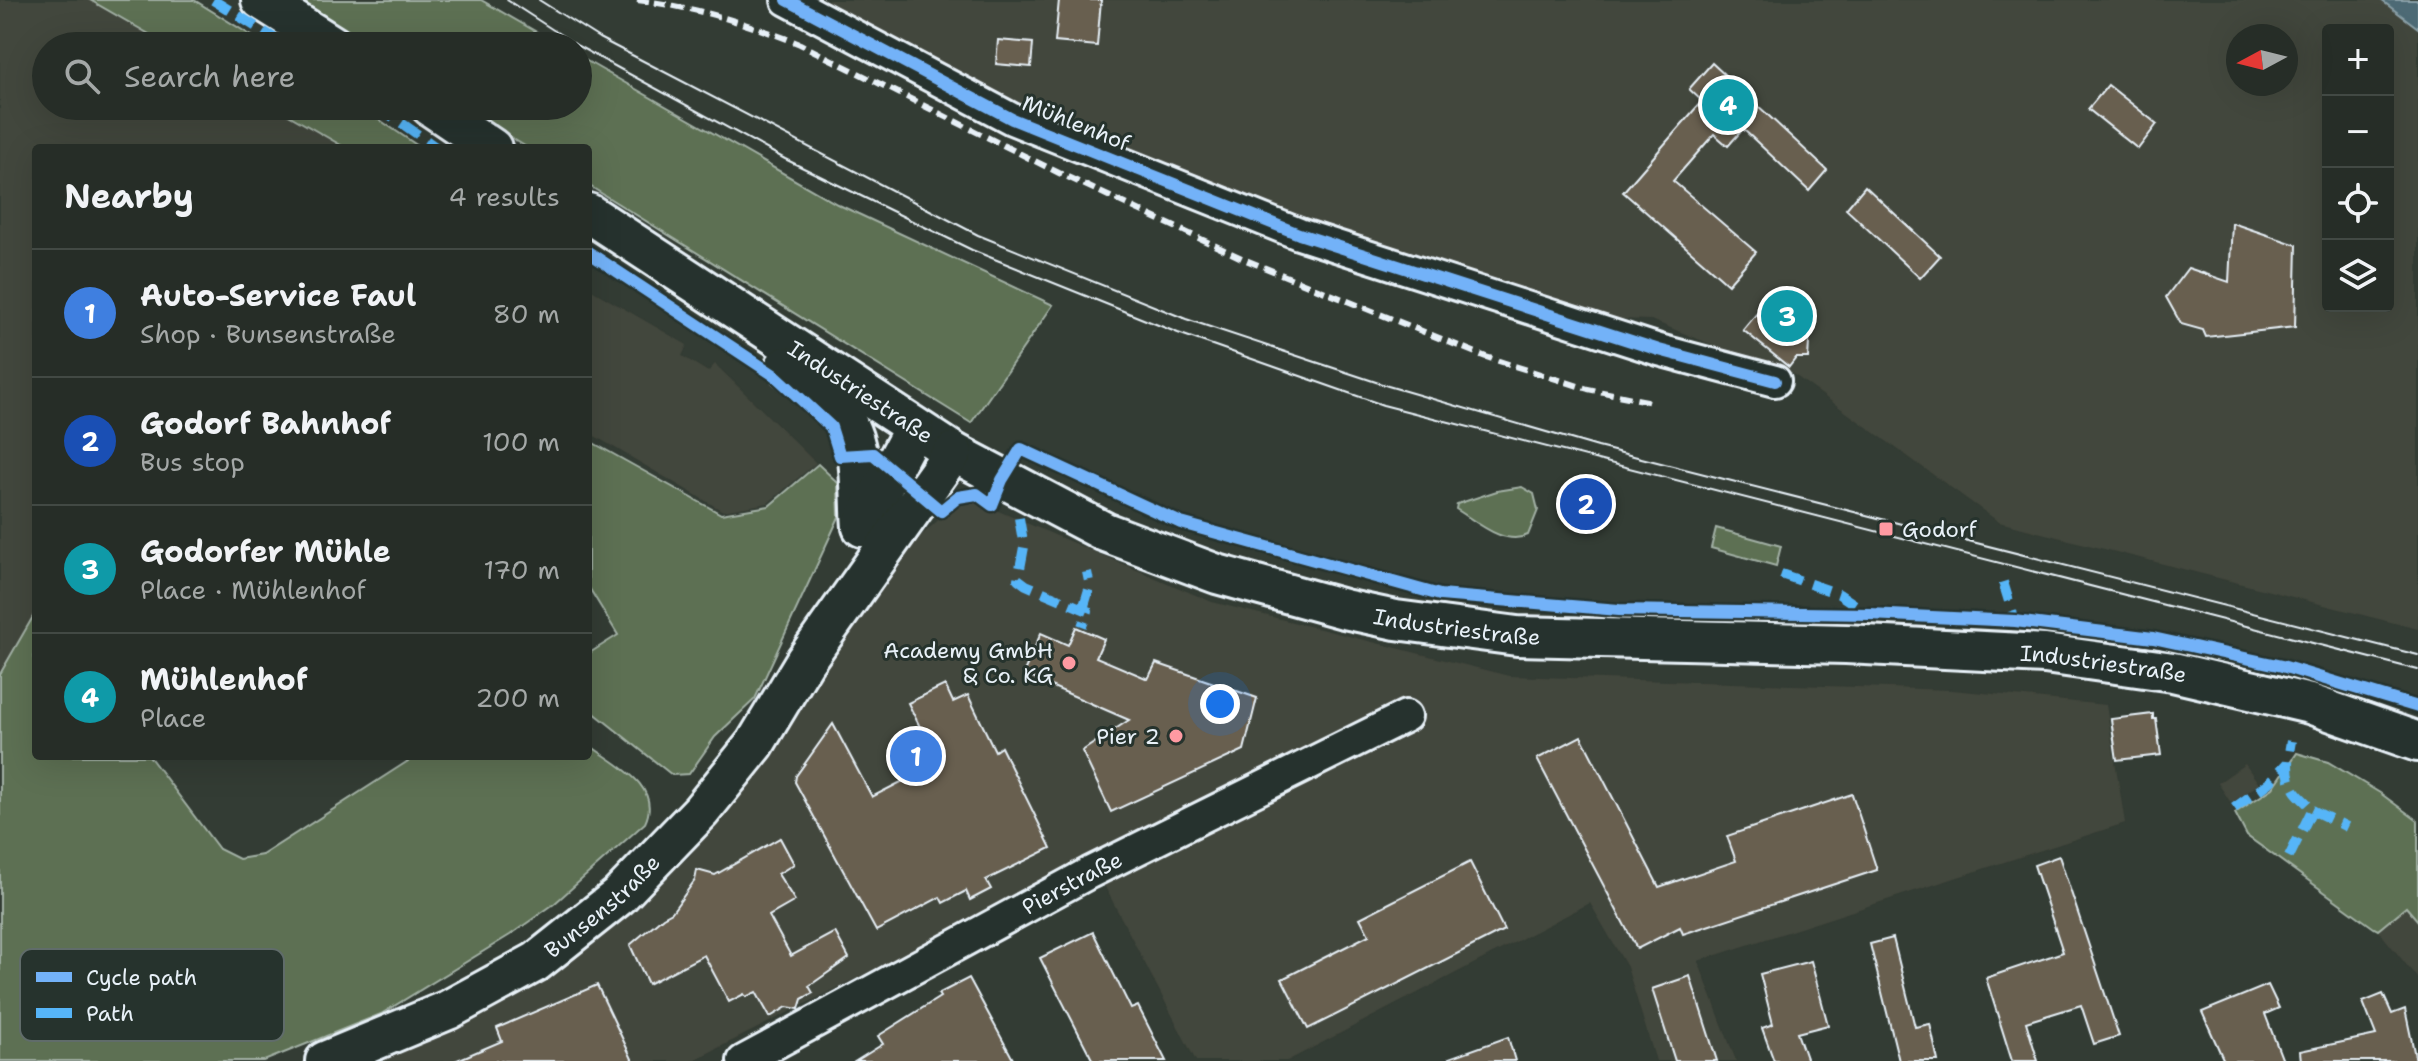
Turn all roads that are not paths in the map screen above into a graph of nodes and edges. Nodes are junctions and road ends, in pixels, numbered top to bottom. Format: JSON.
{"nodes":[{"id":1,"x":261,"y":0,"type":"edge"},
{"id":2,"x":787,"y":0,"type":"edge"},
{"id":3,"x":312,"y":32,"type":"edge"},
{"id":4,"x":451,"y":120,"type":"edge"},
{"id":5,"x":486,"y":144,"type":"edge"},
{"id":6,"x":592,"y":216,"type":"edge"},
{"id":7,"x":728,"y":307,"type":"junction"},
{"id":8,"x":1775,"y":381,"type":"dead end"},
{"id":9,"x":914,"y":428,"type":"junction"},
{"id":10,"x":953,"y":452,"type":"junction"},
{"id":11,"x":862,"y":527,"type":"junction"},
{"id":12,"x":805,"y":661,"type":"junction"},
{"id":13,"x":1406,"y":716,"type":"dead end"},
{"id":14,"x":2418,"y":742,"type":"edge"},
{"id":15,"x":325,"y":1061,"type":"edge"},
{"id":16,"x":743,"y":1061,"type":"edge"}],
"edges":[{"from":1,"to":3,"type":"main road"},
{"from":2,"to":8,"type":"street","name":"Mühlenhof"},
{"from":4,"to":5,"type":"main road"},
{"from":6,"to":7,"type":"main road","name":"Industriestraße"},
{"from":7,"to":9,"type":"main road","name":"Industriestraße"},
{"from":7,"to":11,"type":"main road","name":"Bunsenstraße"},
{"from":9,"to":10,"type":"main road","name":"Industriestraße"},
{"from":9,"to":11,"type":"main road","name":"Bunsenstraße"},
{"from":10,"to":12,"type":"main road","name":"Bunsenstraße"},
{"from":10,"to":14,"type":"main road","name":"Industriestraße"},
{"from":11,"to":12,"type":"main road","name":"Bunsenstraße"},
{"from":12,"to":15,"type":"main road","name":"Bunsenstraße"},
{"from":13,"to":16,"type":"street","name":"Pierstraße"}]}
